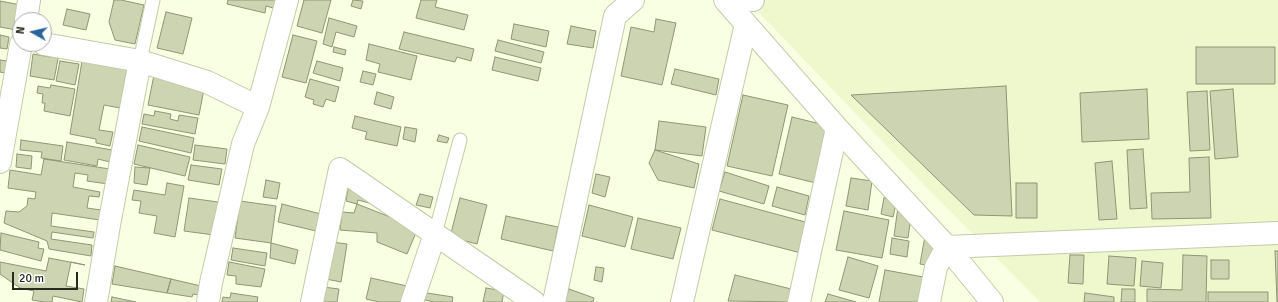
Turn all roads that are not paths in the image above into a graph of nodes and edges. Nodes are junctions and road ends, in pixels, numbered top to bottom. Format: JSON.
{"nodes":[{"id":1,"x":29,"y":0,"type":"edge"},
{"id":2,"x":153,"y":0,"type":"edge"},
{"id":3,"x":287,"y":0,"type":"edge"},
{"id":4,"x":633,"y":0,"type":"edge"},
{"id":5,"x":753,"y":0,"type":"edge"},
{"id":6,"x":726,"y":1,"type":"edge"},
{"id":7,"x":27,"y":12,"type":"edge"},
{"id":8,"x":746,"y":24,"type":"junction"},
{"id":9,"x":52,"y":45,"type":"edge"},
{"id":10,"x":20,"y":52,"type":"edge"},
{"id":11,"x":140,"y":61,"type":"junction"},
{"id":12,"x":258,"y":107,"type":"junction"},
{"id":13,"x":838,"y":128,"type":"junction"},
{"id":14,"x":460,"y":140,"type":"dead end"},
{"id":15,"x":0,"y":162,"type":"edge"},
{"id":16,"x":1278,"y":233,"type":"edge"},
{"id":17,"x":435,"y":234,"type":"junction"},
{"id":18,"x":947,"y":247,"type":"junction"},
{"id":19,"x":96,"y":302,"type":"edge"},
{"id":20,"x":208,"y":302,"type":"edge"},
{"id":21,"x":312,"y":302,"type":"edge"},
{"id":22,"x":412,"y":302,"type":"edge"},
{"id":23,"x":534,"y":302,"type":"edge"},
{"id":24,"x":554,"y":302,"type":"edge"},
{"id":25,"x":682,"y":302,"type":"edge"},
{"id":26,"x":799,"y":302,"type":"edge"},
{"id":27,"x":929,"y":302,"type":"edge"},
{"id":28,"x":992,"y":302,"type":"edge"}],
"edges":[{"from":1,"to":7,"type":"street"},
{"from":2,"to":11,"type":"lane"},
{"from":3,"to":12,"type":"street"},
{"from":4,"to":24,"type":"street"},
{"from":5,"to":6,"type":"street"},
{"from":6,"to":8,"type":"street"},
{"from":8,"to":13,"type":"street"},
{"from":8,"to":25,"type":"street"},
{"from":9,"to":11,"type":"street"},
{"from":10,"to":15,"type":"street"},
{"from":11,"to":12,"type":"street"},
{"from":11,"to":19,"type":"street"},
{"from":12,"to":20,"type":"street"},
{"from":13,"to":18,"type":"street"},
{"from":13,"to":26,"type":"street"},
{"from":14,"to":17,"type":"lane"},
{"from":16,"to":18,"type":"street"},
{"from":17,"to":21,"type":"street"},
{"from":17,"to":22,"type":"street"},
{"from":17,"to":23,"type":"street"},
{"from":18,"to":27,"type":"street"},
{"from":18,"to":28,"type":"street"}]}
